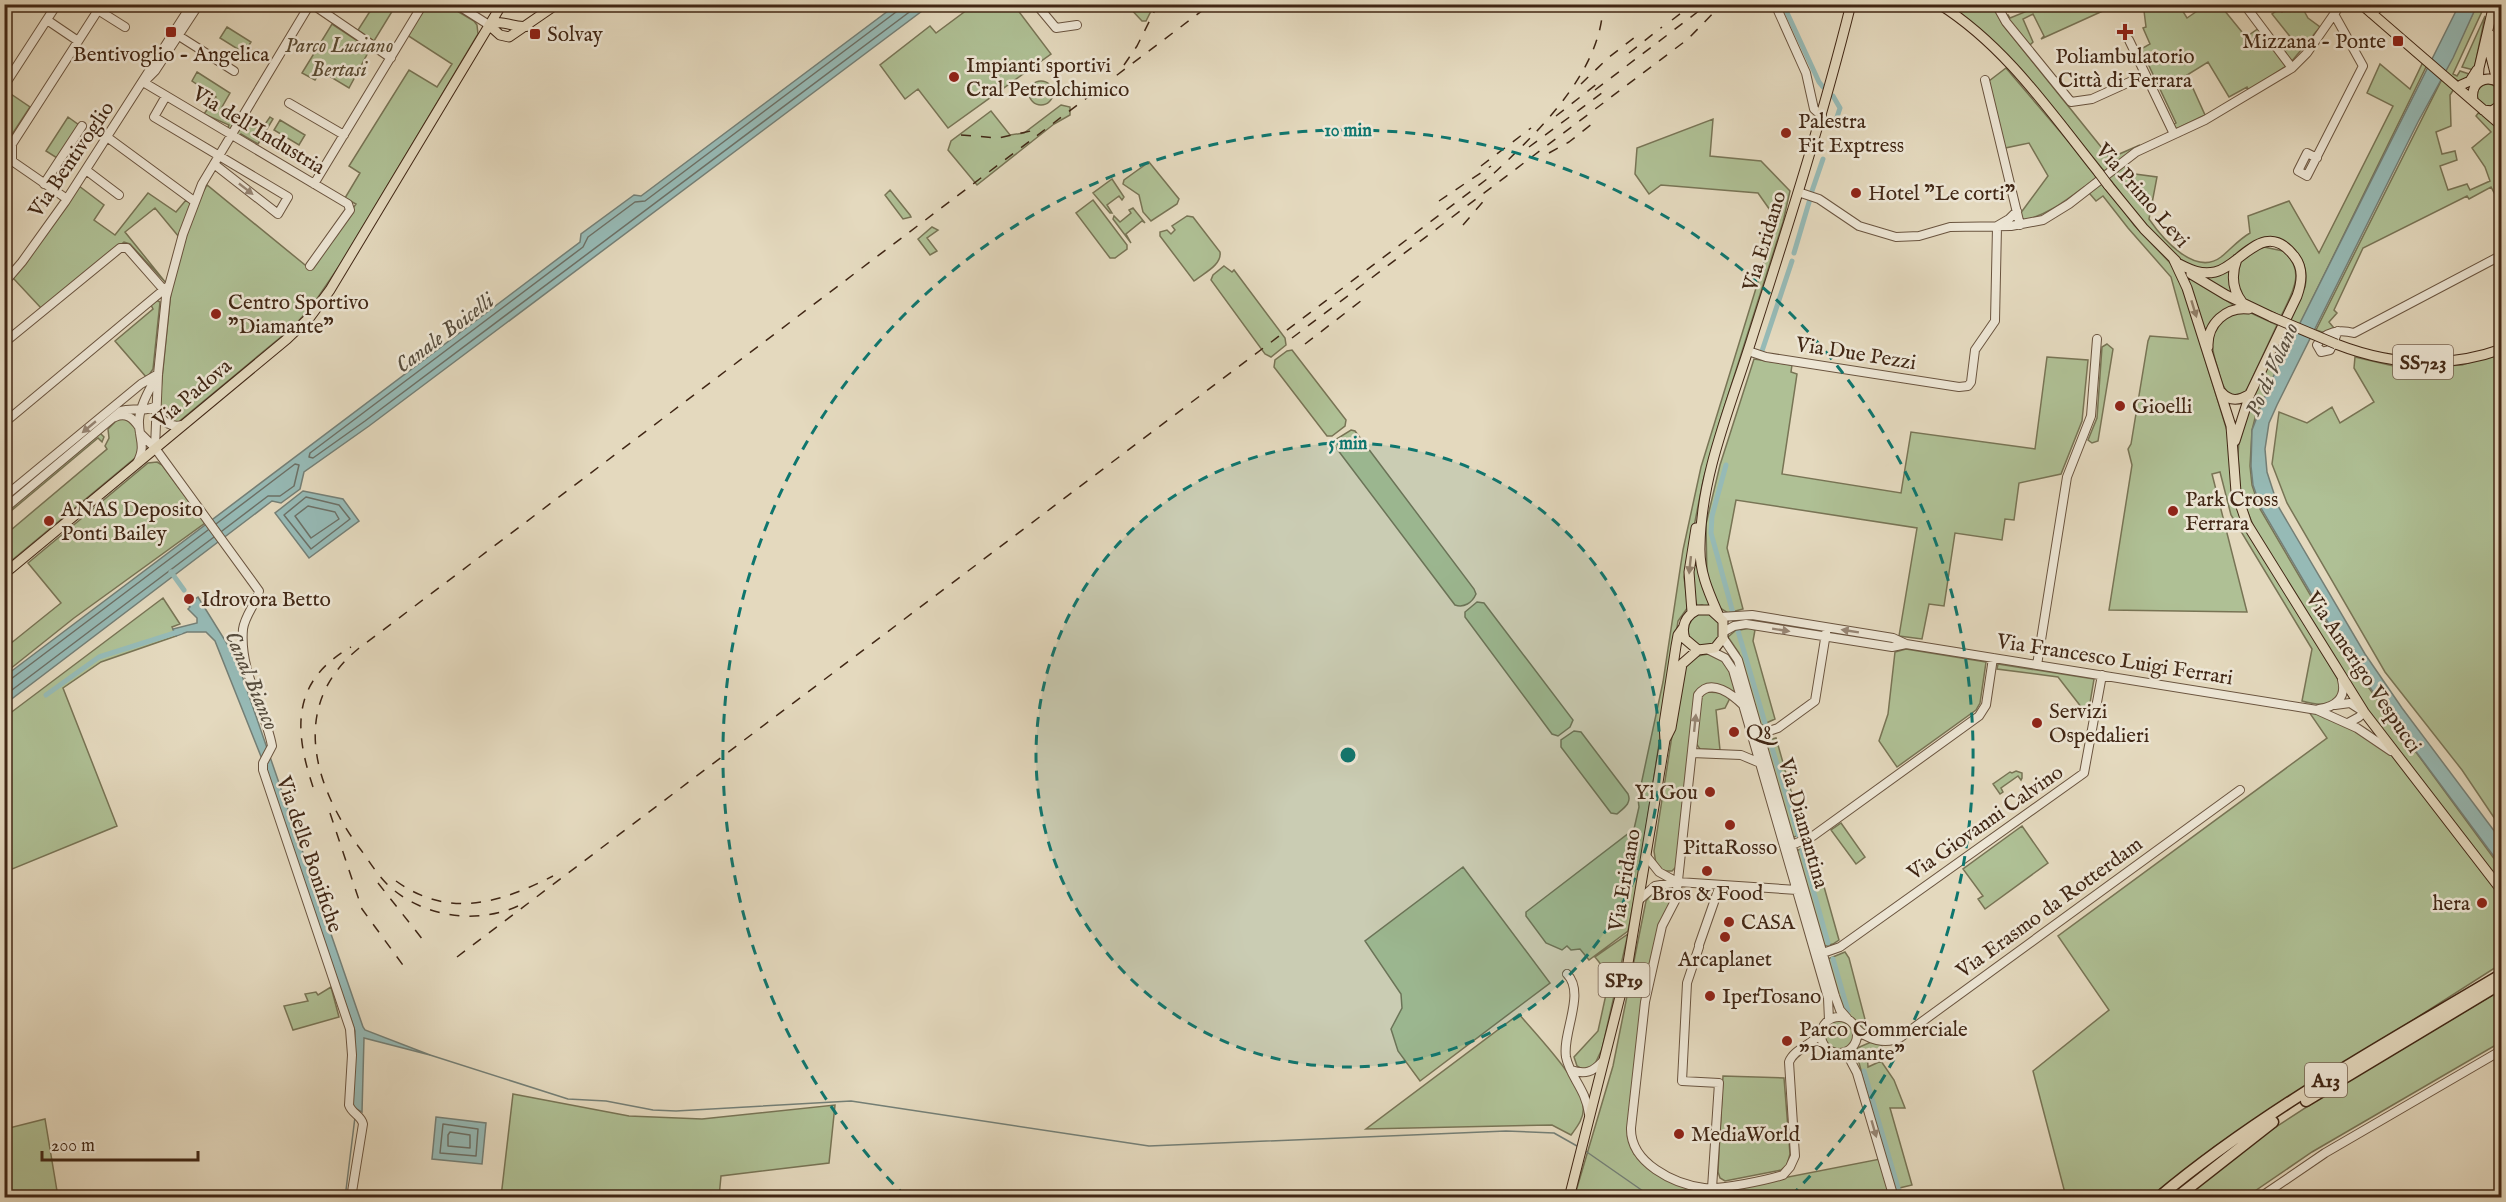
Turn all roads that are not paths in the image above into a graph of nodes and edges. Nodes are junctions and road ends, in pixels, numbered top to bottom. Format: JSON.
{"nodes":[{"id":1,"x":57,"y":4,"type":"edge"},
{"id":2,"x":192,"y":4,"type":"edge"},
{"id":3,"x":200,"y":4,"type":"edge"},
{"id":4,"x":311,"y":4,"type":"edge"},
{"id":5,"x":423,"y":4,"type":"edge"},
{"id":6,"x":456,"y":4,"type":"edge"},
{"id":7,"x":504,"y":4,"type":"edge"},
{"id":8,"x":557,"y":4,"type":"edge"},
{"id":9,"x":1036,"y":4,"type":"edge"},
{"id":10,"x":1776,"y":4,"type":"edge"},
{"id":11,"x":1851,"y":4,"type":"edge"},
{"id":12,"x":1939,"y":4,"type":"edge"},
{"id":13,"x":1996,"y":4,"type":"edge"},
{"id":14,"x":2244,"y":4,"type":"edge"},
{"id":15,"x":2341,"y":4,"type":"edge"},
{"id":16,"x":2361,"y":4,"type":"edge"},
{"id":17,"x":2385,"y":4,"type":"edge"},
{"id":18,"x":100,"y":7,"type":"edge"},
{"id":19,"x":2493,"y":9,"type":"edge"},
{"id":20,"x":2371,"y":12,"type":"junction"},
{"id":21,"x":2334,"y":14,"type":"junction"},
{"id":22,"x":47,"y":20,"type":"junction"},
{"id":23,"x":489,"y":25,"type":"junction"},
{"id":24,"x":514,"y":25,"type":"junction"},
{"id":25,"x":530,"y":25,"type":"junction"},
{"id":26,"x":1077,"y":25,"type":"dead end"},
{"id":27,"x":124,"y":27,"type":"dead end"},
{"id":28,"x":179,"y":36,"type":"junction"},
{"id":29,"x":509,"y":37,"type":"junction"},
{"id":30,"x":2129,"y":40,"type":"dead end"},
{"id":31,"x":78,"y":41,"type":"junction"},
{"id":32,"x":391,"y":58,"type":"junction"},
{"id":33,"x":468,"y":62,"type":"junction"},
{"id":34,"x":2292,"y":68,"type":"junction"},
{"id":35,"x":2479,"y":68,"type":"junction"},
{"id":36,"x":234,"y":71,"type":"dead end"},
{"id":37,"x":2145,"y":75,"type":"junction"},
{"id":38,"x":1985,"y":80,"type":"dead end"},
{"id":39,"x":143,"y":82,"type":"junction"},
{"id":40,"x":2454,"y":82,"type":"junction"},
{"id":41,"x":2477,"y":83,"type":"junction"},
{"id":42,"x":2500,"y":83,"type":"edge"},
{"id":43,"x":4,"y":86,"type":"edge"},
{"id":44,"x":166,"y":96,"type":"junction"},
{"id":45,"x":2473,"y":100,"type":"junction"},
{"id":46,"x":289,"y":103,"type":"dead end"},
{"id":47,"x":2502,"y":104,"type":"edge"},
{"id":48,"x":2483,"y":110,"type":"junction"},
{"id":49,"x":1822,"y":116,"type":"junction"},
{"id":50,"x":82,"y":126,"type":"dead end"},
{"id":51,"x":2502,"y":126,"type":"edge"},
{"id":52,"x":2174,"y":134,"type":"junction"},
{"id":53,"x":232,"y":135,"type":"junction"},
{"id":54,"x":344,"y":135,"type":"junction"},
{"id":55,"x":107,"y":137,"type":"junction"},
{"id":56,"x":219,"y":156,"type":"junction"},
{"id":57,"x":2317,"y":158,"type":"dead end"},
{"id":58,"x":214,"y":164,"type":"junction"},
{"id":59,"x":86,"y":170,"type":"junction"},
{"id":60,"x":44,"y":184,"type":"junction"},
{"id":61,"x":314,"y":184,"type":"junction"},
{"id":62,"x":1802,"y":193,"type":"junction"},
{"id":63,"x":119,"y":195,"type":"dead end"},
{"id":64,"x":67,"y":199,"type":"junction"},
{"id":65,"x":194,"y":201,"type":"junction"},
{"id":66,"x":2017,"y":211,"type":"junction"},
{"id":67,"x":2020,"y":225,"type":"junction"},
{"id":68,"x":1996,"y":227,"type":"junction"},
{"id":69,"x":2502,"y":255,"type":"edge"},
{"id":70,"x":2238,"y":258,"type":"junction"},
{"id":71,"x":2176,"y":261,"type":"junction"},
{"id":72,"x":310,"y":266,"type":"dead end"},
{"id":73,"x":4,"y":283,"type":"edge"},
{"id":74,"x":166,"y":288,"type":"junction"},
{"id":75,"x":2244,"y":304,"type":"junction"},
{"id":76,"x":2260,"y":312,"type":"junction"},
{"id":77,"x":2338,"y":331,"type":"dead end"},
{"id":78,"x":2097,"y":339,"type":"dead end"},
{"id":79,"x":4,"y":343,"type":"edge"},
{"id":80,"x":2502,"y":349,"type":"edge"},
{"id":81,"x":1751,"y":352,"type":"junction"},
{"id":82,"x":2210,"y":361,"type":"junction"},
{"id":83,"x":158,"y":374,"type":"junction"},
{"id":84,"x":150,"y":389,"type":"junction"},
{"id":85,"x":134,"y":390,"type":"junction"},
{"id":86,"x":2220,"y":390,"type":"junction"},
{"id":87,"x":2250,"y":394,"type":"junction"},
{"id":88,"x":157,"y":403,"type":"junction"},
{"id":89,"x":141,"y":410,"type":"junction"},
{"id":90,"x":2228,"y":417,"type":"junction"},
{"id":91,"x":113,"y":418,"type":"junction"},
{"id":92,"x":4,"y":423,"type":"edge"},
{"id":93,"x":182,"y":425,"type":"junction"},
{"id":94,"x":140,"y":430,"type":"junction"},
{"id":95,"x":154,"y":448,"type":"junction"},
{"id":96,"x":2234,"y":455,"type":"junction"},
{"id":97,"x":137,"y":463,"type":"junction"},
{"id":98,"x":1707,"y":488,"type":"junction"},
{"id":99,"x":4,"y":497,"type":"edge"},
{"id":100,"x":4,"y":509,"type":"edge"},
{"id":101,"x":4,"y":574,"type":"edge"},
{"id":102,"x":1692,"y":612,"type":"junction"},
{"id":103,"x":1752,"y":615,"type":"junction"},
{"id":104,"x":1720,"y":616,"type":"junction"},
{"id":105,"x":1751,"y":625,"type":"junction"},
{"id":106,"x":1827,"y":627,"type":"junction"},
{"id":107,"x":1683,"y":628,"type":"junction"},
{"id":108,"x":1724,"y":634,"type":"junction"},
{"id":109,"x":1825,"y":637,"type":"junction"},
{"id":110,"x":1906,"y":644,"type":"junction"},
{"id":111,"x":1698,"y":650,"type":"junction"},
{"id":112,"x":1709,"y":651,"type":"junction"},
{"id":113,"x":1993,"y":658,"type":"junction"},
{"id":114,"x":2037,"y":665,"type":"junction"},
{"id":115,"x":2102,"y":675,"type":"junction"},
{"id":116,"x":2342,"y":679,"type":"junction"},
{"id":117,"x":2335,"y":705,"type":"junction"},
{"id":118,"x":1744,"y":706,"type":"junction"},
{"id":119,"x":2318,"y":710,"type":"junction"},
{"id":120,"x":2364,"y":712,"type":"junction"},
{"id":121,"x":2348,"y":723,"type":"junction"},
{"id":122,"x":1756,"y":736,"type":"junction"},
{"id":123,"x":1665,"y":740,"type":"junction"},
{"id":124,"x":1692,"y":753,"type":"junction"},
{"id":125,"x":2395,"y":753,"type":"junction"},
{"id":126,"x":1741,"y":755,"type":"junction"},
{"id":127,"x":1760,"y":762,"type":"junction"},
{"id":128,"x":2240,"y":790,"type":"dead end"},
{"id":129,"x":1791,"y":845,"type":"junction"},
{"id":130,"x":1647,"y":857,"type":"junction"},
{"id":131,"x":1678,"y":882,"type":"junction"},
{"id":132,"x":1720,"y":885,"type":"junction"},
{"id":133,"x":1797,"y":890,"type":"junction"},
{"id":134,"x":2502,"y":891,"type":"edge"},
{"id":135,"x":1640,"y":899,"type":"junction"},
{"id":136,"x":1823,"y":953,"type":"junction"},
{"id":137,"x":1567,"y":974,"type":"dead end"},
{"id":138,"x":2502,"y":974,"type":"edge"},
{"id":139,"x":2502,"y":983,"type":"edge"},
{"id":140,"x":1847,"y":1018,"type":"junction"},
{"id":141,"x":1828,"y":1020,"type":"junction"},
{"id":142,"x":1856,"y":1028,"type":"junction"},
{"id":143,"x":1821,"y":1033,"type":"junction"},
{"id":144,"x":1876,"y":1039,"type":"junction"},
{"id":145,"x":1856,"y":1044,"type":"junction"},
{"id":146,"x":1809,"y":1046,"type":"junction"},
{"id":147,"x":1827,"y":1049,"type":"junction"},
{"id":148,"x":2502,"y":1050,"type":"edge"},
{"id":149,"x":1846,"y":1052,"type":"junction"},
{"id":150,"x":1604,"y":1060,"type":"junction"},
{"id":151,"x":1571,"y":1070,"type":"junction"},
{"id":152,"x":1582,"y":1072,"type":"junction"},
{"id":153,"x":1579,"y":1082,"type":"junction"},
{"id":154,"x":1598,"y":1085,"type":"junction"},
{"id":155,"x":1589,"y":1118,"type":"junction"},
{"id":156,"x":1712,"y":1188,"type":"junction"},
{"id":157,"x":351,"y":1197,"type":"edge"},
{"id":158,"x":1569,"y":1197,"type":"edge"},
{"id":159,"x":1894,"y":1197,"type":"edge"},
{"id":160,"x":2158,"y":1197,"type":"edge"},
{"id":161,"x":2176,"y":1197,"type":"edge"},
{"id":162,"x":2259,"y":1197,"type":"edge"}],
"edges":[{"from":1,"to":22,"type":"street"},
{"from":2,"to":39,"type":"street","name":"Via Bentivoglio"},
{"from":3,"to":28,"type":"street","name":"Via Bentivoglio"},
{"from":4,"to":32,"type":"street"},
{"from":4,"to":53,"type":"street"},
{"from":5,"to":32,"type":"street"},
{"from":6,"to":23,"type":"street"},
{"from":7,"to":23,"type":"main road","name":"Via Padova"},
{"from":7,"to":24,"type":"main road","name":"Via Padova"},
{"from":8,"to":25,"type":"main road","name":"Via Padova"},
{"from":9,"to":26,"type":"street"},
{"from":10,"to":49,"type":"street"},
{"from":11,"to":49,"type":"main road","name":"Via Eridano"},
{"from":12,"to":71,"type":"main road","name":"Via Primo Levi","number":"SS723","bridge":true},
{"from":13,"to":37,"type":"street"},
{"from":14,"to":34,"type":"street"},
{"from":15,"to":21,"type":"street"},
{"from":16,"to":20,"type":"main road"},
{"from":17,"to":20,"type":"street"},
{"from":18,"to":27,"type":"street"},
{"from":18,"to":31,"type":"street"},
{"from":19,"to":35,"type":"main road"},
{"from":19,"to":42,"type":"main road"},
{"from":20,"to":40,"type":"main road"},
{"from":21,"to":34,"type":"street"},
{"from":21,"to":57,"type":"street"},
{"from":22,"to":31,"type":"street"},
{"from":22,"to":43,"type":"street"},
{"from":23,"to":24,"type":"main road"},
{"from":23,"to":29,"type":"main road"},
{"from":23,"to":33,"type":"main road","name":"Via Padova"},
{"from":24,"to":25,"type":"main road"},
{"from":25,"to":29,"type":"main road","name":"Via Padova"},
{"from":28,"to":36,"type":"street"},
{"from":28,"to":39,"type":"street","name":"Via Bentivoglio"},
{"from":29,"to":33,"type":"main road","name":"Via Padova"},
{"from":30,"to":37,"type":"street"},
{"from":31,"to":60,"type":"street"},
{"from":32,"to":54,"type":"street"},
{"from":33,"to":93,"type":"main road","name":"Via Padova"},
{"from":34,"to":52,"type":"street"},
{"from":35,"to":40,"type":"main road"},
{"from":35,"to":41,"type":"main road"},
{"from":37,"to":52,"type":"street"},
{"from":38,"to":66,"type":"street"},
{"from":39,"to":44,"type":"street","name":"Via dell'Industria"},
{"from":39,"to":55,"type":"street","name":"Via Bentivoglio"},
{"from":40,"to":41,"type":"main road"},
{"from":40,"to":45,"type":"main road"},
{"from":41,"to":42,"type":"main road"},
{"from":41,"to":45,"type":"main road"},
{"from":44,"to":53,"type":"street","name":"Via dell'Industria"},
{"from":44,"to":56,"type":"street"},
{"from":45,"to":48,"type":"main road"},
{"from":46,"to":54,"type":"street"},
{"from":47,"to":48,"type":"main road"},
{"from":48,"to":51,"type":"main road"},
{"from":49,"to":62,"type":"main road","name":"Via Eridano"},
{"from":50,"to":60,"type":"street"},
{"from":52,"to":67,"type":"street"},
{"from":53,"to":56,"type":"street"},
{"from":53,"to":61,"type":"street","name":"Via dell'Industria"},
{"from":54,"to":61,"type":"street"},
{"from":55,"to":59,"type":"street","name":"Via Bentivoglio"},
{"from":55,"to":65,"type":"street"},
{"from":56,"to":58,"type":"street"},
{"from":58,"to":56,"type":"street","one_way":true},
{"from":58,"to":65,"type":"street"},
{"from":59,"to":63,"type":"street"},
{"from":59,"to":64,"type":"street","name":"Via Bentivoglio"},
{"from":60,"to":64,"type":"street"},
{"from":61,"to":72,"type":"street","name":"Via dell'Industria"},
{"from":62,"to":68,"type":"street"},
{"from":62,"to":81,"type":"main road","name":"Via Eridano"},
{"from":64,"to":73,"type":"street","name":"Via Bentivoglio"},
{"from":65,"to":74,"type":"street"},
{"from":66,"to":67,"type":"street"},
{"from":66,"to":68,"type":"street"},
{"from":67,"to":68,"type":"street"},
{"from":68,"to":81,"type":"street","name":"Via Due Pezzi"},
{"from":69,"to":77,"type":"street"},
{"from":70,"to":71,"type":"main road"},
{"from":70,"to":75,"type":"main road"},
{"from":70,"to":87,"type":"main road"},
{"from":71,"to":75,"type":"main road","name":"Via Primo Levi","number":"SS723"},
{"from":71,"to":82,"type":"main road","one_way":true},
{"from":74,"to":79,"type":"street"},
{"from":74,"to":83,"type":"street"},
{"from":74,"to":92,"type":"street"},
{"from":75,"to":76,"type":"main road","name":"Via Primo Levi","number":"SS723"},
{"from":76,"to":80,"type":"main road","name":"Via Primo Levi","number":"SS723","bridge":true},
{"from":76,"to":82,"type":"main road"},
{"from":78,"to":114,"type":"street"},
{"from":81,"to":98,"type":"main road","name":"Via Eridano"},
{"from":82,"to":86,"type":"main road"},
{"from":83,"to":84,"type":"street"},
{"from":83,"to":85,"type":"street"},
{"from":83,"to":88,"type":"street"},
{"from":84,"to":85,"type":"street"},
{"from":84,"to":88,"type":"street"},
{"from":84,"to":89,"type":"street"},
{"from":85,"to":99,"type":"street","one_way":true},
{"from":86,"to":87,"type":"main road"},
{"from":86,"to":90,"type":"main road"},
{"from":87,"to":90,"type":"main road"},
{"from":87,"to":96,"type":"main road"},
{"from":88,"to":89,"type":"street"},
{"from":88,"to":93,"type":"street"},
{"from":88,"to":95,"type":"street"},
{"from":89,"to":91,"type":"street"},
{"from":89,"to":94,"type":"street"},
{"from":90,"to":96,"type":"main road"},
{"from":91,"to":94,"type":"street"},
{"from":91,"to":100,"type":"street"},
{"from":93,"to":95,"type":"main road","name":"Via Padova"},
{"from":94,"to":95,"type":"street","name":"Via delle Bonifiche"},
{"from":94,"to":97,"type":"street"},
{"from":95,"to":97,"type":"main road","name":"Via Padova"},
{"from":95,"to":157,"type":"street","name":"Via delle Bonifiche"},
{"from":96,"to":116,"type":"main road","name":"Via Amerigo Vespucci"},
{"from":97,"to":101,"type":"main road","name":"Via Padova"},
{"from":98,"to":102,"type":"main road","name":"Via Eridano","one_way":true},
{"from":98,"to":104,"type":"main road","name":"Via Eridano"},
{"from":102,"to":104,"type":"main road"},
{"from":102,"to":107,"type":"main road","name":"Via Eridano"},
{"from":103,"to":104,"type":"street","name":"Via Francesco Luigi Ferrari"},
{"from":103,"to":105,"type":"street"},
{"from":103,"to":106,"type":"street","name":"Via Francesco Luigi Ferrari"},
{"from":104,"to":108,"type":"main road","name":"Via Eridano"},
{"from":105,"to":108,"type":"street","name":"Via Francesco Luigi Ferrari"},
{"from":105,"to":109,"type":"street","name":"Via Francesco Luigi Ferrari","one_way":true},
{"from":106,"to":109,"type":"street"},
{"from":110,"to":106,"type":"street","name":"Via Francesco Luigi Ferrari","one_way":true},
{"from":107,"to":111,"type":"main road"},
{"from":107,"to":123,"type":"main road","name":"Via Eridano","number":"SP19"},
{"from":108,"to":112,"type":"main road"},
{"from":108,"to":122,"type":"street","name":"Via Diamantina"},
{"from":109,"to":110,"type":"street","name":"Via Francesco Luigi Ferrari"},
{"from":109,"to":122,"type":"street"},
{"from":110,"to":113,"type":"street","name":"Via Francesco Luigi Ferrari"},
{"from":111,"to":112,"type":"main road"},
{"from":111,"to":123,"type":"main road","name":"Via Eridano","number":"SP19"},
{"from":112,"to":118,"type":"street","name":"Via Diamantina"},
{"from":113,"to":114,"type":"street","name":"Via Francesco Luigi Ferrari"},
{"from":113,"to":129,"type":"street"},
{"from":114,"to":115,"type":"street","name":"Via Francesco Luigi Ferrari"},
{"from":115,"to":119,"type":"street","name":"Via Francesco Luigi Ferrari"},
{"from":115,"to":136,"type":"street","name":"Via Giovanni Calvino"},
{"from":116,"to":117,"type":"street"},
{"from":116,"to":120,"type":"main road","name":"Via Amerigo Vespucci"},
{"from":117,"to":119,"type":"street","name":"Via Francesco Luigi Ferrari"},
{"from":117,"to":120,"type":"street","name":"Via Francesco Luigi Ferrari"},
{"from":118,"to":122,"type":"street","name":"Via Diamantina"},
{"from":124,"to":118,"type":"street","one_way":true},
{"from":119,"to":121,"type":"street","name":"Via Francesco Luigi Ferrari"},
{"from":120,"to":121,"type":"street"},
{"from":120,"to":125,"type":"main road","name":"Via Amerigo Vespucci"},
{"from":121,"to":125,"type":"street","name":"Via Francesco Luigi Ferrari"},
{"from":122,"to":126,"type":"street"},
{"from":122,"to":127,"type":"street","name":"Via Diamantina"},
{"from":122,"to":129,"type":"street","name":"Via Diamantina"},
{"from":123,"to":130,"type":"main road","name":"Via Eridano","number":"SP19"},
{"from":124,"to":126,"type":"street"},
{"from":124,"to":131,"type":"street"},
{"from":125,"to":134,"type":"main road","name":"Via Amerigo Vespucci"},
{"from":126,"to":127,"type":"street"},
{"from":127,"to":133,"type":"street","name":"Via Diamantina"},
{"from":128,"to":144,"type":"street","name":"Via Erasmo da Rotterdam"},
{"from":129,"to":136,"type":"street","name":"Via Diamantina"},
{"from":130,"to":131,"type":"street"},
{"from":130,"to":135,"type":"main road","name":"Via Eridano","number":"SP19"},
{"from":131,"to":132,"type":"street"},
{"from":131,"to":135,"type":"street"},
{"from":131,"to":156,"type":"street"},
{"from":132,"to":133,"type":"street"},
{"from":132,"to":156,"type":"street"},
{"from":133,"to":141,"type":"street","name":"Via Diamantina"},
{"from":135,"to":150,"type":"main road","name":"Via Eridano","number":"SP19"},
{"from":136,"to":140,"type":"street","name":"Via Diamantina"},
{"from":137,"to":151,"type":"street","name":"Via Eridano"},
{"from":138,"to":160,"type":"highway","number":"A13"},
{"from":139,"to":161,"type":"highway","number":"A13"},
{"from":140,"to":141,"type":"street"},
{"from":140,"to":142,"type":"street","name":"Via Diamantina"},
{"from":141,"to":143,"type":"street"},
{"from":142,"to":144,"type":"street"},
{"from":142,"to":145,"type":"street"},
{"from":143,"to":146,"type":"street"},
{"from":143,"to":147,"type":"street"},
{"from":144,"to":145,"type":"street","name":"Via Erasmo da Rotterdam"},
{"from":145,"to":149,"type":"street"},
{"from":146,"to":147,"type":"street"},
{"from":146,"to":156,"type":"street"},
{"from":147,"to":149,"type":"street"},
{"from":148,"to":162,"type":"street"},
{"from":149,"to":159,"type":"street","one_way":true},
{"from":150,"to":152,"type":"street"},
{"from":150,"to":154,"type":"main road","name":"Via Eridano","number":"SP19"},
{"from":151,"to":152,"type":"street"},
{"from":151,"to":153,"type":"street","name":"Via Eridano"},
{"from":152,"to":154,"type":"street"},
{"from":153,"to":154,"type":"street"},
{"from":153,"to":155,"type":"street","name":"Via Eridano"},
{"from":154,"to":155,"type":"main road","name":"Via Eridano","number":"SP19"},
{"from":155,"to":158,"type":"main road","name":"Via Eridano","number":"SP19"}]}
